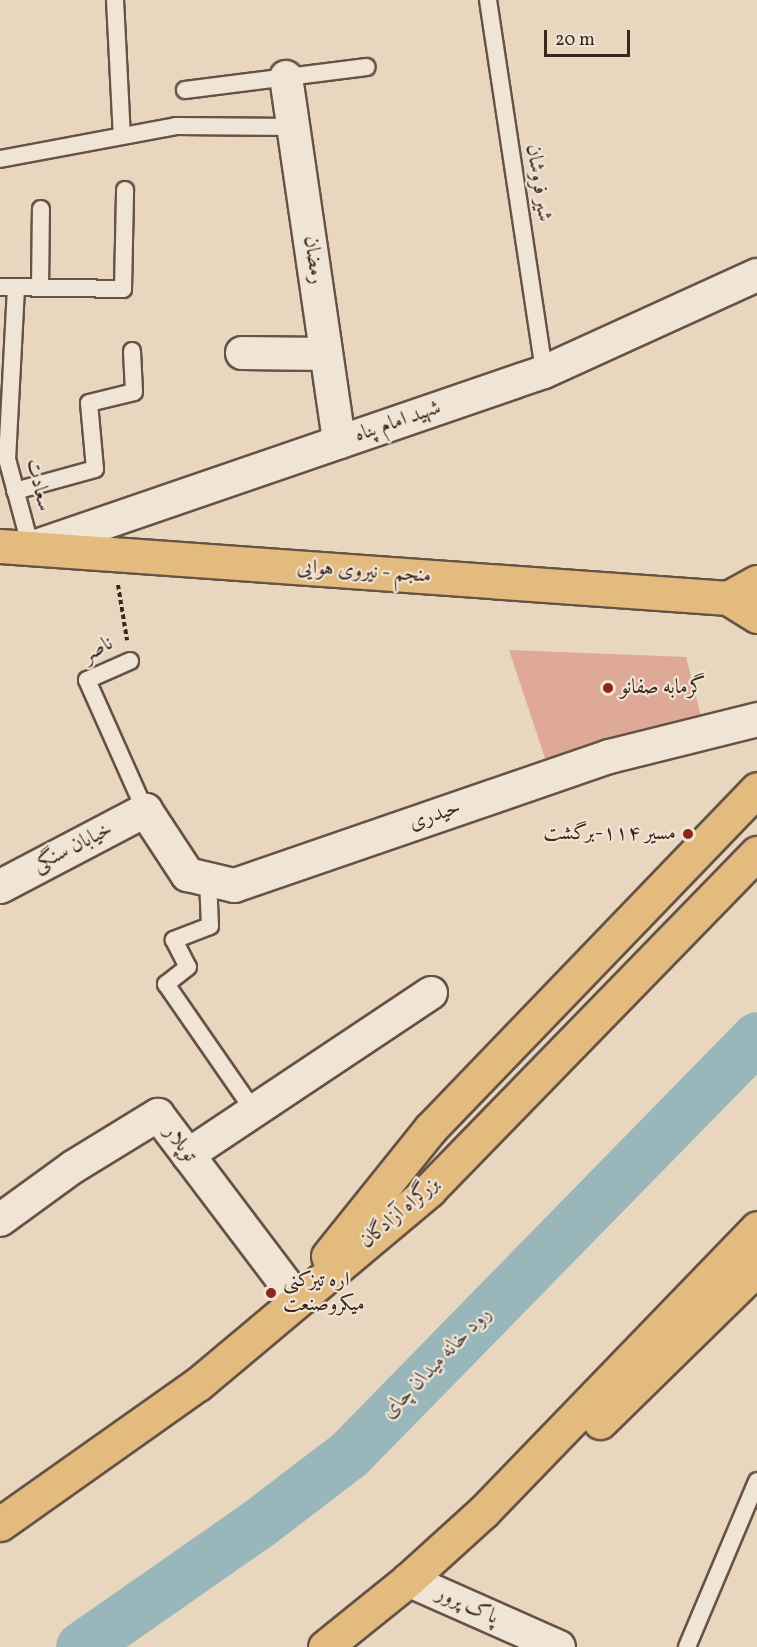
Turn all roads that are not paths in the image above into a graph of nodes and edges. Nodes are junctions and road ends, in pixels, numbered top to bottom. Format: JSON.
{"nodes":[{"id":1,"x":116,"y":0,"type":"edge"},
{"id":2,"x":488,"y":0,"type":"edge"},
{"id":3,"x":367,"y":67,"type":"dead end"},
{"id":4,"x":286,"y":77,"type":"junction"},
{"id":5,"x":185,"y":90,"type":"dead end"},
{"id":6,"x":294,"y":128,"type":"junction"},
{"id":7,"x":122,"y":136,"type":"junction"},
{"id":8,"x":0,"y":159,"type":"edge"},
{"id":9,"x":125,"y":190,"type":"dead end"},
{"id":10,"x":41,"y":209,"type":"dead end"},
{"id":11,"x":757,"y":275,"type":"edge"},
{"id":12,"x":8,"y":287,"type":"edge"},
{"id":13,"x":40,"y":288,"type":"junction"},
{"id":14,"x":132,"y":351,"type":"dead end"},
{"id":15,"x":242,"y":353,"type":"dead end"},
{"id":16,"x":327,"y":354,"type":"junction"},
{"id":17,"x":544,"y":372,"type":"junction"},
{"id":18,"x":339,"y":442,"type":"junction"},
{"id":19,"x":15,"y":491,"type":"junction"},
{"id":20,"x":16,"y":547,"type":"edge"},
{"id":21,"x":757,"y":582,"type":"edge"},
{"id":22,"x":743,"y":599,"type":"edge"},
{"id":23,"x":757,"y":616,"type":"edge"},
{"id":24,"x":130,"y":661,"type":"road end"},
{"id":25,"x":757,"y":718,"type":"edge"},
{"id":26,"x":757,"y":789,"type":"edge"},
{"id":27,"x":145,"y":810,"type":"junction"},
{"id":28,"x":757,"y":853,"type":"edge"},
{"id":29,"x":208,"y":879,"type":"junction"},
{"id":30,"x":0,"y":886,"type":"edge"},
{"id":31,"x":431,"y":993,"type":"dead end"},
{"id":32,"x":254,"y":1111,"type":"junction"},
{"id":33,"x":188,"y":1155,"type":"junction"},
{"id":34,"x":0,"y":1220,"type":"edge"},
{"id":35,"x":757,"y":1228,"type":"edge"},
{"id":36,"x":757,"y":1268,"type":"edge"},
{"id":37,"x":287,"y":1306,"type":"junction"},
{"id":38,"x":757,"y":1480,"type":"edge"},
{"id":39,"x":484,"y":1511,"type":"junction"},
{"id":40,"x":0,"y":1524,"type":"edge"},
{"id":41,"x":408,"y":1580,"type":"junction"},
{"id":42,"x":548,"y":1645,"type":"edge"},
{"id":43,"x":325,"y":1647,"type":"edge"},
{"id":44,"x":687,"y":1647,"type":"edge"}],
"edges":[{"from":1,"to":7,"type":"lane"},
{"from":2,"to":17,"type":"lane","name":"شیر فروشان"},
{"from":3,"to":4,"type":"lane"},
{"from":4,"to":5,"type":"lane"},
{"from":4,"to":6,"type":"street","name":"رمضان"},
{"from":6,"to":7,"type":"lane"},
{"from":6,"to":16,"type":"street","name":"رمضان"},
{"from":7,"to":8,"type":"lane"},
{"from":9,"to":13,"type":"lane"},
{"from":10,"to":13,"type":"lane"},
{"from":11,"to":17,"type":"street","name":"شهید امام پناه"},
{"from":12,"to":13,"type":"lane"},
{"from":12,"to":19,"type":"lane","name":"سعادت"},
{"from":14,"to":19,"type":"lane"},
{"from":15,"to":16,"type":"street"},
{"from":16,"to":18,"type":"street","name":"رمضان"},
{"from":17,"to":18,"type":"street","name":"شهید امام پناه"},
{"from":18,"to":20,"type":"street","name":"شهید امام پناه"},
{"from":19,"to":20,"type":"lane","name":"سعادت"},
{"from":20,"to":22,"type":"main road","name":"منجم - نیروی هوایی"},
{"from":21,"to":22,"type":"main road"},
{"from":22,"to":23,"type":"main road"},
{"from":24,"to":27,"type":"lane","name":"ناصر"},
{"from":25,"to":29,"type":"street","name":"حیدری"},
{"from":26,"to":37,"type":"main road"},
{"from":27,"to":29,"type":"street","name":"حیدری"},
{"from":27,"to":30,"type":"street","name":"خیابان سنگی"},
{"from":28,"to":37,"type":"main road","name":"بزرگراه آزادگان"},
{"from":29,"to":32,"type":"lane"},
{"from":31,"to":32,"type":"street"},
{"from":32,"to":33,"type":"street"},
{"from":33,"to":34,"type":"street","name":"توپلار"},
{"from":33,"to":37,"type":"street","name":"توپلار"},
{"from":35,"to":39,"type":"main road"},
{"from":36,"to":39,"type":"main road"},
{"from":37,"to":40,"type":"main road","name":"بزرگراه آزادگان"},
{"from":38,"to":44,"type":"lane"},
{"from":39,"to":41,"type":"main road"},
{"from":41,"to":42,"type":"street","name":"پاک پرور"},
{"from":41,"to":43,"type":"main road"}]}
